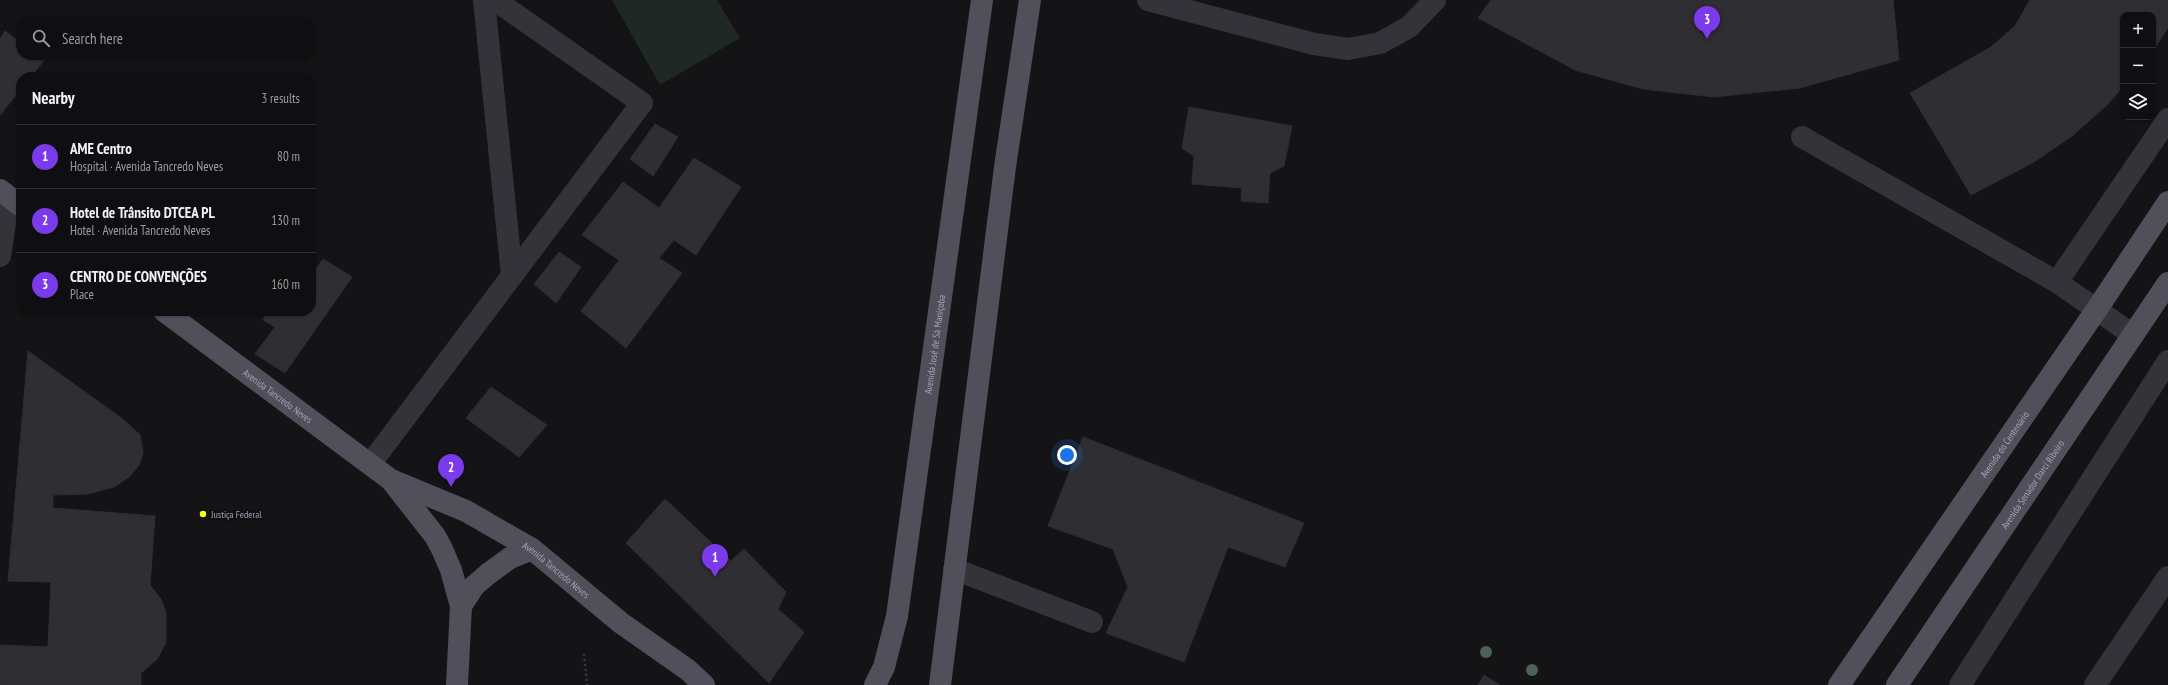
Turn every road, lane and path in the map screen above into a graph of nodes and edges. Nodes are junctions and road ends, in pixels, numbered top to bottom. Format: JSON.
{"nodes":[{"id":1,"x":484,"y":0,"type":"edge"},
{"id":2,"x":495,"y":0,"type":"edge"},
{"id":3,"x":982,"y":0,"type":"edge"},
{"id":4,"x":1030,"y":0,"type":"edge"},
{"id":5,"x":1148,"y":0,"type":"edge"},
{"id":6,"x":1434,"y":0,"type":"edge"},
{"id":7,"x":2168,"y":119,"type":"edge"},
{"id":8,"x":1802,"y":137,"type":"dead end"},
{"id":9,"x":10,"y":198,"type":"edge"},
{"id":10,"x":2168,"y":202,"type":"edge"},
{"id":11,"x":0,"y":256,"type":"edge"},
{"id":12,"x":512,"y":276,"type":"junction"},
{"id":13,"x":2057,"y":282,"type":"junction"},
{"id":14,"x":2168,"y":283,"type":"edge"},
{"id":15,"x":2097,"y":310,"type":"junction"},
{"id":16,"x":171,"y":316,"type":"edge"},
{"id":17,"x":2133,"y":335,"type":"junction"},
{"id":18,"x":2168,"y":361,"type":"edge"},
{"id":19,"x":371,"y":463,"type":"junction"},
{"id":20,"x":391,"y":480,"type":"junction"},
{"id":21,"x":532,"y":549,"type":"junction"},
{"id":22,"x":954,"y":569,"type":"junction"},
{"id":23,"x":2168,"y":577,"type":"edge"},
{"id":24,"x":460,"y":606,"type":"junction"},
{"id":25,"x":1092,"y":622,"type":"dead end"},
{"id":26,"x":584,"y":654,"type":"dead end"},
{"id":27,"x":688,"y":678,"type":"edge"},
{"id":28,"x":457,"y":685,"type":"edge"},
{"id":29,"x":587,"y":685,"type":"edge"},
{"id":30,"x":704,"y":685,"type":"edge"},
{"id":31,"x":875,"y":685,"type":"edge"},
{"id":32,"x":940,"y":685,"type":"edge"},
{"id":33,"x":1839,"y":685,"type":"edge"},
{"id":34,"x":1897,"y":685,"type":"edge"},
{"id":35,"x":1960,"y":685,"type":"edge"},
{"id":36,"x":2095,"y":685,"type":"edge"}],
"edges":[{"from":1,"to":12,"type":"street"},
{"from":2,"to":12,"type":"street"},
{"from":3,"to":31,"type":"main road","name":"Avenida José de Sá Maniçoba"},
{"from":4,"to":22,"type":"main road"},
{"from":5,"to":6,"type":"street"},
{"from":7,"to":13,"type":"street"},
{"from":8,"to":13,"type":"street"},
{"from":9,"to":11,"type":"street"},
{"from":10,"to":15,"type":"main road","name":"Avenida do Centenário"},
{"from":12,"to":19,"type":"street"},
{"from":13,"to":15,"type":"street"},
{"from":14,"to":17,"type":"main road","name":"Avenida Senador Darcí Ribeiro"},
{"from":15,"to":17,"type":"street"},
{"from":15,"to":33,"type":"main road","name":"Avenida do Centenário"},
{"from":16,"to":19,"type":"main road","name":"Avenida Tancredo Neves"},
{"from":17,"to":34,"type":"main road","name":"Avenida Senador Darcí Ribeiro"},
{"from":18,"to":35,"type":"street"},
{"from":19,"to":20,"type":"main road","name":"Avenida Tancredo Neves"},
{"from":20,"to":21,"type":"main road","name":"Avenida Tancredo Neves"},
{"from":20,"to":24,"type":"main road","name":"Avenida Tancredo Neves"},
{"from":21,"to":24,"type":"main road"},
{"from":21,"to":27,"type":"main road","name":"Avenida Tancredo Neves"},
{"from":22,"to":25,"type":"street"},
{"from":22,"to":32,"type":"main road"},
{"from":23,"to":36,"type":"street"},
{"from":24,"to":28,"type":"main road","name":"Avenida Tancredo Neves"},
{"from":26,"to":29,"type":"path"},
{"from":27,"to":30,"type":"main road","name":"Avenida Tancredo Neves"}]}
